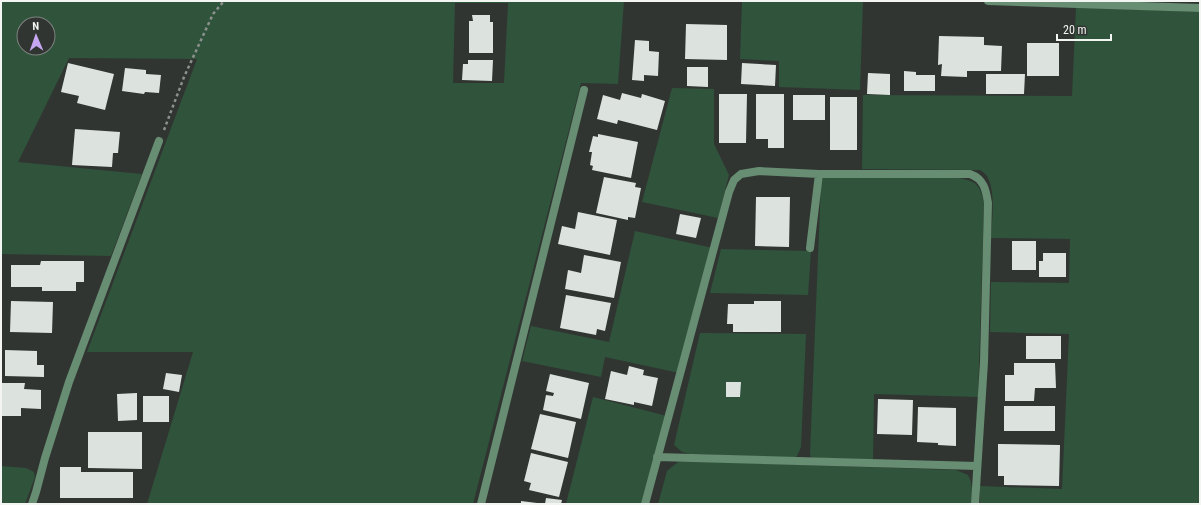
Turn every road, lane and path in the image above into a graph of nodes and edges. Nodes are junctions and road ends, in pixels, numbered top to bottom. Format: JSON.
{"nodes":[{"id":1,"x":224,"y":1,"type":"edge"},
{"id":2,"x":988,"y":1,"type":"edge"},
{"id":3,"x":1144,"y":3,"type":"edge"},
{"id":4,"x":1200,"y":8,"type":"edge"},
{"id":5,"x":584,"y":90,"type":"dead end"},
{"id":6,"x":159,"y":141,"type":"joint"},
{"id":7,"x":819,"y":174,"type":"junction"},
{"id":8,"x":810,"y":248,"type":"dead end"},
{"id":9,"x":657,"y":457,"type":"junction"},
{"id":10,"x":977,"y":466,"type":"junction"},
{"id":11,"x":32,"y":504,"type":"edge"},
{"id":12,"x":481,"y":504,"type":"edge"},
{"id":13,"x":645,"y":504,"type":"edge"},
{"id":14,"x":975,"y":504,"type":"edge"}],
"edges":[{"from":1,"to":6,"type":"path"},
{"from":2,"to":3,"type":"street"},
{"from":3,"to":4,"type":"street"},
{"from":5,"to":12,"type":"street"},
{"from":6,"to":11,"type":"street"},
{"from":7,"to":8,"type":"street"},
{"from":7,"to":9,"type":"street"},
{"from":7,"to":10,"type":"street"},
{"from":9,"to":10,"type":"street"},
{"from":9,"to":13,"type":"street"},
{"from":10,"to":14,"type":"street"}]}
